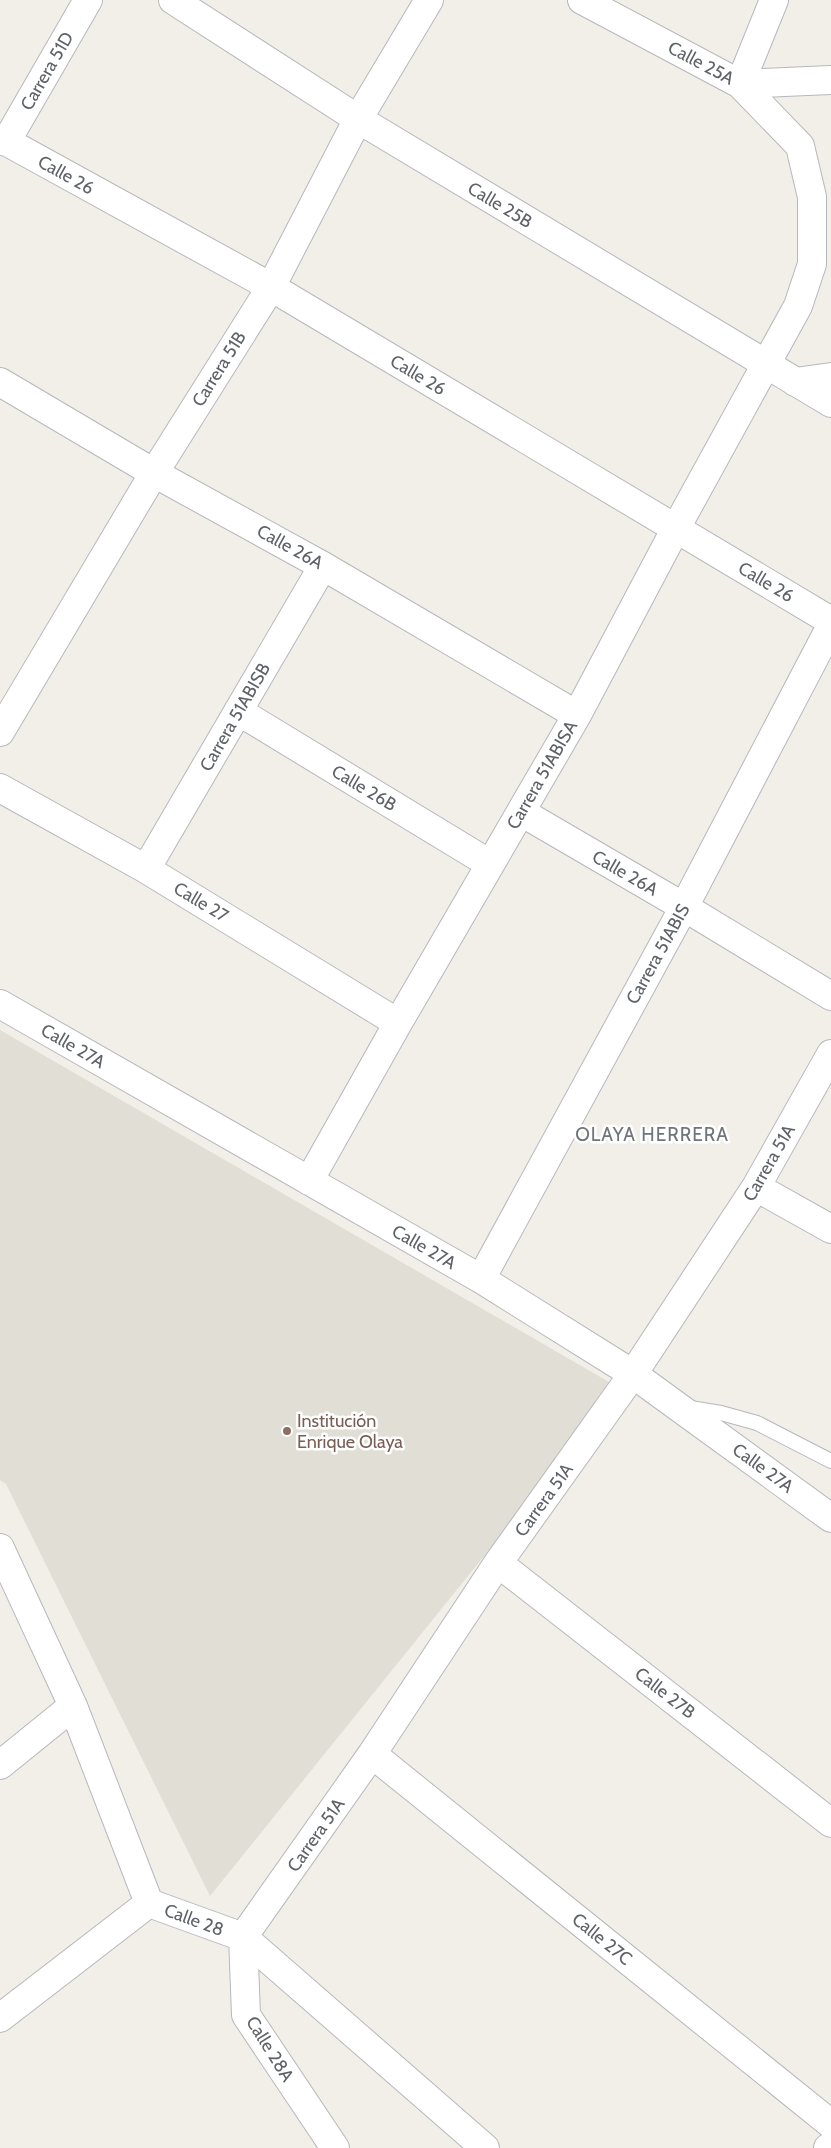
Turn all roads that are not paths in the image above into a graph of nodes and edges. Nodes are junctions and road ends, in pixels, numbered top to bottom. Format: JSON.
{"nodes":[{"id":1,"x":88,"y":0,"type":"edge"},
{"id":2,"x":173,"y":0,"type":"edge"},
{"id":3,"x":430,"y":0,"type":"edge"},
{"id":4,"x":582,"y":0,"type":"edge"},
{"id":5,"x":774,"y":0,"type":"edge"},
{"id":6,"x":831,"y":80,"type":"edge"},
{"id":7,"x":740,"y":84,"type":"junction"},
{"id":8,"x":358,"y":119,"type":"junction"},
{"id":9,"x":3,"y":140,"type":"edge"},
{"id":10,"x":271,"y":287,"type":"junction"},
{"id":11,"x":766,"y":364,"type":"junction"},
{"id":12,"x":831,"y":377,"type":"edge"},
{"id":13,"x":0,"y":382,"type":"edge"},
{"id":14,"x":794,"y":382,"type":"junction"},
{"id":15,"x":831,"y":403,"type":"edge"},
{"id":16,"x":154,"y":472,"type":"junction"},
{"id":17,"x":676,"y":528,"type":"junction"},
{"id":18,"x":323,"y":566,"type":"junction"},
{"id":19,"x":831,"y":621,"type":"edge"},
{"id":20,"x":831,"y":626,"type":"edge"},
{"id":21,"x":238,"y":711,"type":"junction"},
{"id":22,"x":578,"y":715,"type":"junction"},
{"id":23,"x":0,"y":732,"type":"edge"},
{"id":24,"x":0,"y":788,"type":"edge"},
{"id":25,"x":520,"y":812,"type":"junction"},
{"id":26,"x":490,"y":864,"type":"junction"},
{"id":27,"x":146,"y":869,"type":"junction"},
{"id":28,"x":684,"y":907,"type":"junction"},
{"id":29,"x":831,"y":996,"type":"edge"},
{"id":30,"x":0,"y":1004,"type":"edge"},
{"id":31,"x":398,"y":1022,"type":"junction"},
{"id":32,"x":831,"y":1054,"type":"edge"},
{"id":33,"x":310,"y":1181,"type":"junction"},
{"id":34,"x":756,"y":1187,"type":"junction"},
{"id":35,"x":831,"y":1230,"type":"edge"},
{"id":36,"x":481,"y":1279,"type":"junction"},
{"id":37,"x":634,"y":1374,"type":"junction"},
{"id":38,"x":679,"y":1407,"type":"junction"},
{"id":39,"x":831,"y":1461,"type":"edge"},
{"id":40,"x":831,"y":1518,"type":"edge"},
{"id":41,"x":0,"y":1548,"type":"edge"},
{"id":42,"x":498,"y":1563,"type":"junction"},
{"id":43,"x":73,"y":1706,"type":"junction"},
{"id":44,"x":372,"y":1754,"type":"junction"},
{"id":45,"x":0,"y":1765,"type":"edge"},
{"id":46,"x":831,"y":1823,"type":"edge"},
{"id":47,"x":149,"y":1903,"type":"junction"},
{"id":48,"x":243,"y":1937,"type":"junction"},
{"id":49,"x":2,"y":2012,"type":"edge"},
{"id":50,"x":831,"y":2124,"type":"edge"},
{"id":51,"x":335,"y":2148,"type":"edge"},
{"id":52,"x":485,"y":2148,"type":"edge"}],
"edges":[{"from":1,"to":9,"type":"street","name":"Carrera 51D"},
{"from":2,"to":8,"type":"street","name":"Calle 25B"},
{"from":3,"to":8,"type":"street","name":"Carrera 51B"},
{"from":4,"to":7,"type":"street","name":"Calle 25A"},
{"from":5,"to":7,"type":"street"},
{"from":6,"to":7,"type":"street","name":"Calle 25A"},
{"from":7,"to":11,"type":"street","name":"Carrera 51ABISA"},
{"from":8,"to":10,"type":"street","name":"Carrera 51B"},
{"from":8,"to":11,"type":"street","name":"Calle 25B"},
{"from":9,"to":10,"type":"street","name":"Calle 26"},
{"from":10,"to":16,"type":"street","name":"Carrera 51B"},
{"from":10,"to":17,"type":"street","name":"Calle 26"},
{"from":11,"to":14,"type":"street","name":"Calle 25B"},
{"from":11,"to":17,"type":"street","name":"Carrera 51ABISA"},
{"from":12,"to":14,"type":"street"},
{"from":13,"to":16,"type":"street","name":"Calle 26A"},
{"from":14,"to":15,"type":"street","name":"Calle 25B"},
{"from":16,"to":18,"type":"street","name":"Calle 26A"},
{"from":16,"to":23,"type":"street","name":"Carrera 51B"},
{"from":17,"to":19,"type":"street","name":"Calle 26"},
{"from":17,"to":22,"type":"street","name":"Carrera 51ABISA"},
{"from":18,"to":21,"type":"street","name":"Carrera 51ABISB"},
{"from":18,"to":22,"type":"street","name":"Calle 26A"},
{"from":20,"to":28,"type":"street","name":"Carrera 51ABIS"},
{"from":21,"to":26,"type":"street","name":"Calle 26B"},
{"from":21,"to":27,"type":"street","name":"Carrera 51ABISB"},
{"from":22,"to":25,"type":"street","name":"Carrera 51ABISA"},
{"from":24,"to":27,"type":"street","name":"Calle 27"},
{"from":25,"to":26,"type":"street","name":"Carrera 51ABISA"},
{"from":25,"to":28,"type":"street","name":"Calle 26A"},
{"from":26,"to":31,"type":"street","name":"Carrera 51ABISA"},
{"from":27,"to":31,"type":"street","name":"Calle 27"},
{"from":28,"to":29,"type":"street","name":"Calle 26A"},
{"from":28,"to":36,"type":"street","name":"Carrera 51ABIS"},
{"from":30,"to":33,"type":"street","name":"Calle 27A"},
{"from":31,"to":33,"type":"street","name":"Carrera 51ABISA"},
{"from":32,"to":34,"type":"street","name":"Carrera 51A"},
{"from":33,"to":36,"type":"street","name":"Calle 27A"},
{"from":34,"to":35,"type":"street"},
{"from":34,"to":37,"type":"street","name":"Carrera 51A"},
{"from":36,"to":37,"type":"street","name":"Calle 27A"},
{"from":37,"to":38,"type":"street","name":"Calle 27A"},
{"from":37,"to":42,"type":"street","name":"Carrera 51A"},
{"from":38,"to":39,"type":"lane"},
{"from":38,"to":40,"type":"street","name":"Calle 27A"},
{"from":41,"to":43,"type":"street","name":"Calle 28"},
{"from":42,"to":44,"type":"street","name":"Carrera 51A"},
{"from":42,"to":46,"type":"street","name":"Calle 27B"},
{"from":43,"to":45,"type":"street"},
{"from":43,"to":47,"type":"street","name":"Calle 28"},
{"from":44,"to":48,"type":"street","name":"Carrera 51A"},
{"from":44,"to":50,"type":"street","name":"Calle 27C"},
{"from":47,"to":48,"type":"street","name":"Calle 28"},
{"from":47,"to":49,"type":"street"},
{"from":48,"to":51,"type":"street","name":"Calle 28A"},
{"from":48,"to":52,"type":"street","name":"Calle 28"}]}
